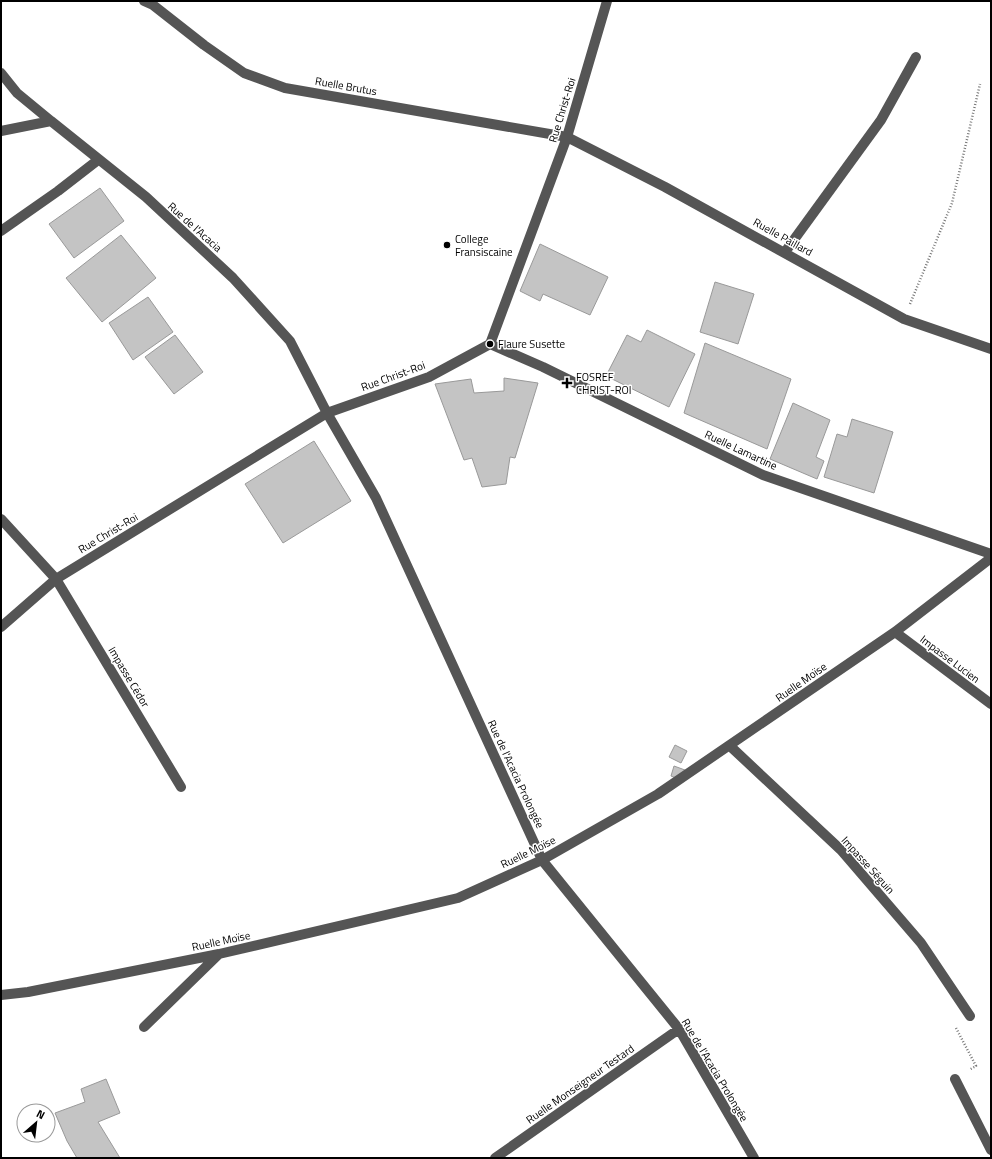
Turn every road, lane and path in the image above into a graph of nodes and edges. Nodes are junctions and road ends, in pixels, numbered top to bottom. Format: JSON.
{"nodes":[{"id":1,"x":144,"y":1,"type":"edge"},
{"id":2,"x":607,"y":1,"type":"edge"},
{"id":3,"x":916,"y":57,"type":"dead end"},
{"id":4,"x":1,"y":74,"type":"edge"},
{"id":5,"x":980,"y":84,"type":"dead end"},
{"id":6,"x":50,"y":121,"type":"junction"},
{"id":7,"x":1,"y":131,"type":"edge"},
{"id":8,"x":567,"y":137,"type":"junction"},
{"id":9,"x":98,"y":160,"type":"junction"},
{"id":10,"x":1,"y":231,"type":"edge"},
{"id":11,"x":785,"y":252,"type":"junction"},
{"id":12,"x":904,"y":319,"type":"junction"},
{"id":13,"x":490,"y":344,"type":"junction"},
{"id":14,"x":991,"y":349,"type":"edge"},
{"id":15,"x":327,"y":413,"type":"junction"},
{"id":16,"x":1,"y":519,"type":"edge"},
{"id":17,"x":991,"y":554,"type":"edge"},
{"id":18,"x":991,"y":558,"type":"edge"},
{"id":19,"x":56,"y":579,"type":"junction"},
{"id":20,"x":1,"y":627,"type":"edge"},
{"id":21,"x":895,"y":632,"type":"junction"},
{"id":22,"x":991,"y":704,"type":"edge"},
{"id":23,"x":730,"y":746,"type":"junction"},
{"id":24,"x":181,"y":788,"type":"dead end"},
{"id":25,"x":542,"y":860,"type":"junction"},
{"id":26,"x":218,"y":954,"type":"junction"},
{"id":27,"x":1,"y":995,"type":"edge"},
{"id":28,"x":970,"y":1016,"type":"joint"},
{"id":29,"x":144,"y":1027,"type":"dead end"},
{"id":30,"x":679,"y":1029,"type":"junction"},
{"id":31,"x":955,"y":1080,"type":"joint"},
{"id":32,"x":991,"y":1150,"type":"edge"},
{"id":33,"x":495,"y":1158,"type":"edge"},
{"id":34,"x":754,"y":1158,"type":"edge"}],
"edges":[{"from":1,"to":8,"type":"street","name":"Ruelle Brutus"},
{"from":2,"to":8,"type":"street","name":"Rue Christ-Roi"},
{"from":3,"to":11,"type":"street"},
{"from":4,"to":6,"type":"street"},
{"from":5,"to":12,"type":"path"},
{"from":6,"to":7,"type":"street"},
{"from":6,"to":9,"type":"street","name":"Rue de l'Acacia"},
{"from":8,"to":11,"type":"street","name":"Ruelle Paillard"},
{"from":8,"to":13,"type":"street","name":"Rue Christ-Roi"},
{"from":9,"to":10,"type":"street"},
{"from":9,"to":15,"type":"street","name":"Rue de l'Acacia"},
{"from":11,"to":12,"type":"street","name":"Ruelle Paillard"},
{"from":12,"to":14,"type":"street","name":"Ruelle Paillard"},
{"from":13,"to":15,"type":"street","name":"Rue Christ-Roi"},
{"from":13,"to":17,"type":"street","name":"Ruelle Lamartine"},
{"from":15,"to":19,"type":"street","name":"Rue Christ-Roi"},
{"from":15,"to":25,"type":"street","name":"Rue de l'Acacia Prolongée"},
{"from":16,"to":19,"type":"street","name":"Impasse Cédor"},
{"from":18,"to":21,"type":"street","name":"Ruelle Moïse"},
{"from":19,"to":20,"type":"street","name":"Rue Christ-Roi"},
{"from":19,"to":24,"type":"street","name":"Impasse Cédor"},
{"from":21,"to":22,"type":"street","name":"Impasse Lucien"},
{"from":21,"to":23,"type":"street","name":"Ruelle Moïse"},
{"from":23,"to":25,"type":"street","name":"Ruelle Moïse"},
{"from":23,"to":28,"type":"street","name":"Impasse Séguin"},
{"from":25,"to":26,"type":"street","name":"Ruelle Moïse"},
{"from":25,"to":30,"type":"street","name":"Rue de l'Acacia Prolongée"},
{"from":26,"to":27,"type":"street","name":"Ruelle Moïse"},
{"from":26,"to":29,"type":"street"},
{"from":28,"to":31,"type":"path"},
{"from":30,"to":33,"type":"street","name":"Ruelle Monseigneur Testard"},
{"from":30,"to":34,"type":"street","name":"Rue de l'Acacia Prolongée"},
{"from":31,"to":32,"type":"street"}]}
